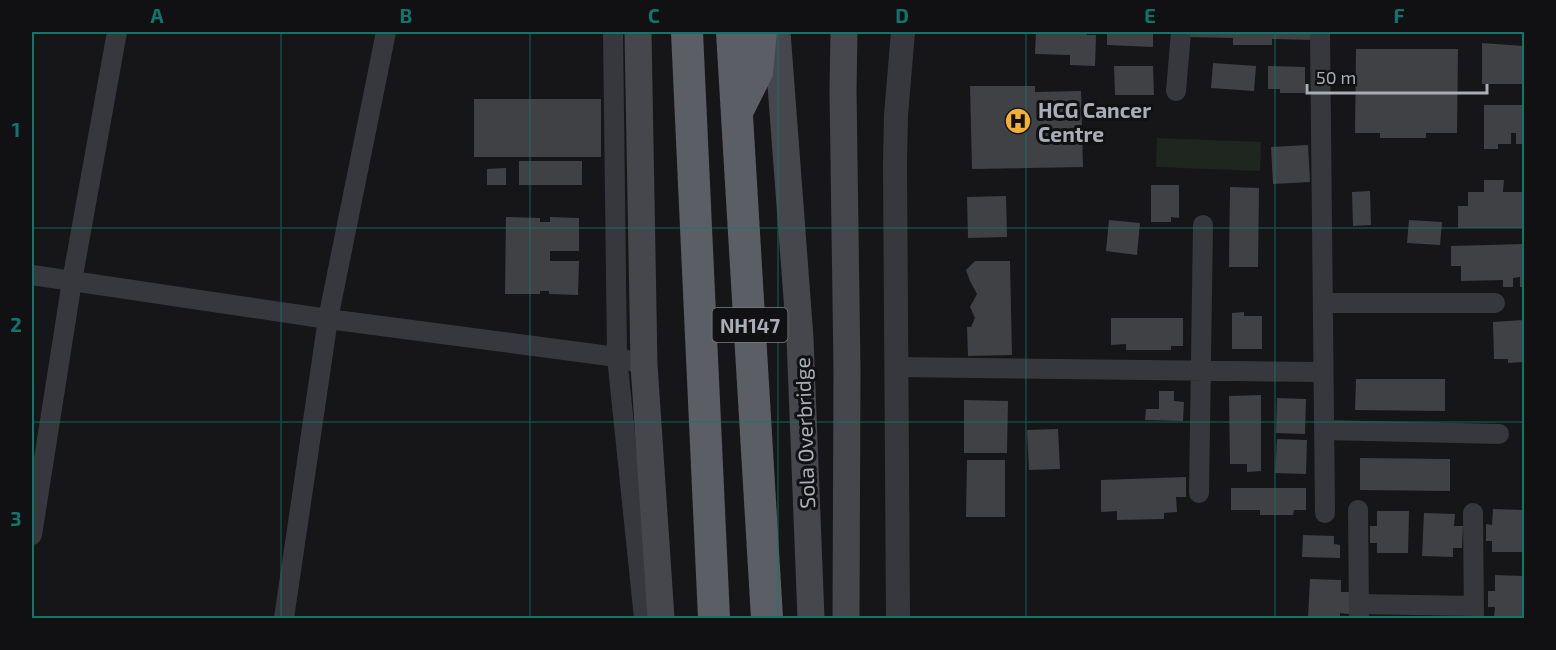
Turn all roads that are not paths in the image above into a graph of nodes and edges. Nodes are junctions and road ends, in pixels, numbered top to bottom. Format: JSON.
{"nodes":[{"id":1,"x":117,"y":32,"type":"edge"},
{"id":2,"x":386,"y":32,"type":"edge"},
{"id":3,"x":613,"y":32,"type":"edge"},
{"id":4,"x":638,"y":32,"type":"edge"},
{"id":5,"x":687,"y":32,"type":"edge"},
{"id":6,"x":732,"y":32,"type":"edge"},
{"id":7,"x":761,"y":32,"type":"edge"},
{"id":8,"x":777,"y":32,"type":"edge"},
{"id":9,"x":844,"y":32,"type":"edge"},
{"id":10,"x":903,"y":32,"type":"edge"},
{"id":11,"x":1181,"y":32,"type":"edge"},
{"id":12,"x":1320,"y":32,"type":"edge"},
{"id":13,"x":1176,"y":92,"type":"dead end"},
{"id":14,"x":737,"y":112,"type":"junction"},
{"id":15,"x":1203,"y":225,"type":"dead end"},
{"id":16,"x":32,"y":275,"type":"edge"},
{"id":17,"x":72,"y":281,"type":"junction"},
{"id":18,"x":1323,"y":303,"type":"junction"},
{"id":19,"x":1496,"y":303,"type":"dead end"},
{"id":20,"x":328,"y":318,"type":"junction"},
{"id":21,"x":617,"y":357,"type":"junction"},
{"id":22,"x":644,"y":365,"type":"junction"},
{"id":23,"x":897,"y":367,"type":"junction"},
{"id":24,"x":1201,"y":371,"type":"junction"},
{"id":25,"x":1323,"y":372,"type":"junction"},
{"id":26,"x":1324,"y":430,"type":"junction"},
{"id":27,"x":1499,"y":434,"type":"dead end"},
{"id":28,"x":1199,"y":493,"type":"dead end"},
{"id":29,"x":1358,"y":510,"type":"dead end"},
{"id":30,"x":1325,"y":513,"type":"dead end"},
{"id":31,"x":1473,"y":513,"type":"dead end"},
{"id":32,"x":32,"y":535,"type":"edge"},
{"id":33,"x":1359,"y":611,"type":"edge"},
{"id":34,"x":1474,"y":612,"type":"edge"},
{"id":35,"x":284,"y":618,"type":"edge"},
{"id":36,"x":644,"y":618,"type":"edge"},
{"id":37,"x":661,"y":618,"type":"edge"},
{"id":38,"x":714,"y":618,"type":"edge"},
{"id":39,"x":767,"y":618,"type":"edge"},
{"id":40,"x":811,"y":618,"type":"edge"},
{"id":41,"x":846,"y":618,"type":"edge"},
{"id":42,"x":898,"y":618,"type":"edge"}],
"edges":[{"from":1,"to":17,"type":"street"},
{"from":2,"to":20,"type":"street"},
{"from":3,"to":21,"type":"street"},
{"from":4,"to":22,"type":"main road"},
{"from":5,"to":38,"type":"highway","number":"NH147"},
{"from":6,"to":14,"type":"highway","number":"NH147"},
{"from":7,"to":14,"type":"highway"},
{"from":8,"to":40,"type":"main road","name":"Sola Overbridge"},
{"from":9,"to":41,"type":"main road"},
{"from":10,"to":23,"type":"street"},
{"from":11,"to":13,"type":"street"},
{"from":12,"to":18,"type":"street"},
{"from":14,"to":39,"type":"highway","number":"NH147"},
{"from":15,"to":24,"type":"street"},
{"from":16,"to":17,"type":"street"},
{"from":17,"to":20,"type":"street"},
{"from":17,"to":32,"type":"street"},
{"from":18,"to":19,"type":"street"},
{"from":18,"to":25,"type":"street"},
{"from":20,"to":21,"type":"street"},
{"from":20,"to":35,"type":"street"},
{"from":21,"to":22,"type":"street"},
{"from":21,"to":36,"type":"street"},
{"from":22,"to":37,"type":"main road"},
{"from":23,"to":24,"type":"street"},
{"from":23,"to":42,"type":"street"},
{"from":24,"to":25,"type":"street"},
{"from":24,"to":28,"type":"street"},
{"from":25,"to":26,"type":"street"},
{"from":26,"to":27,"type":"street"},
{"from":26,"to":30,"type":"street"},
{"from":29,"to":33,"type":"street"},
{"from":31,"to":34,"type":"street"},
{"from":33,"to":34,"type":"street"}]}
